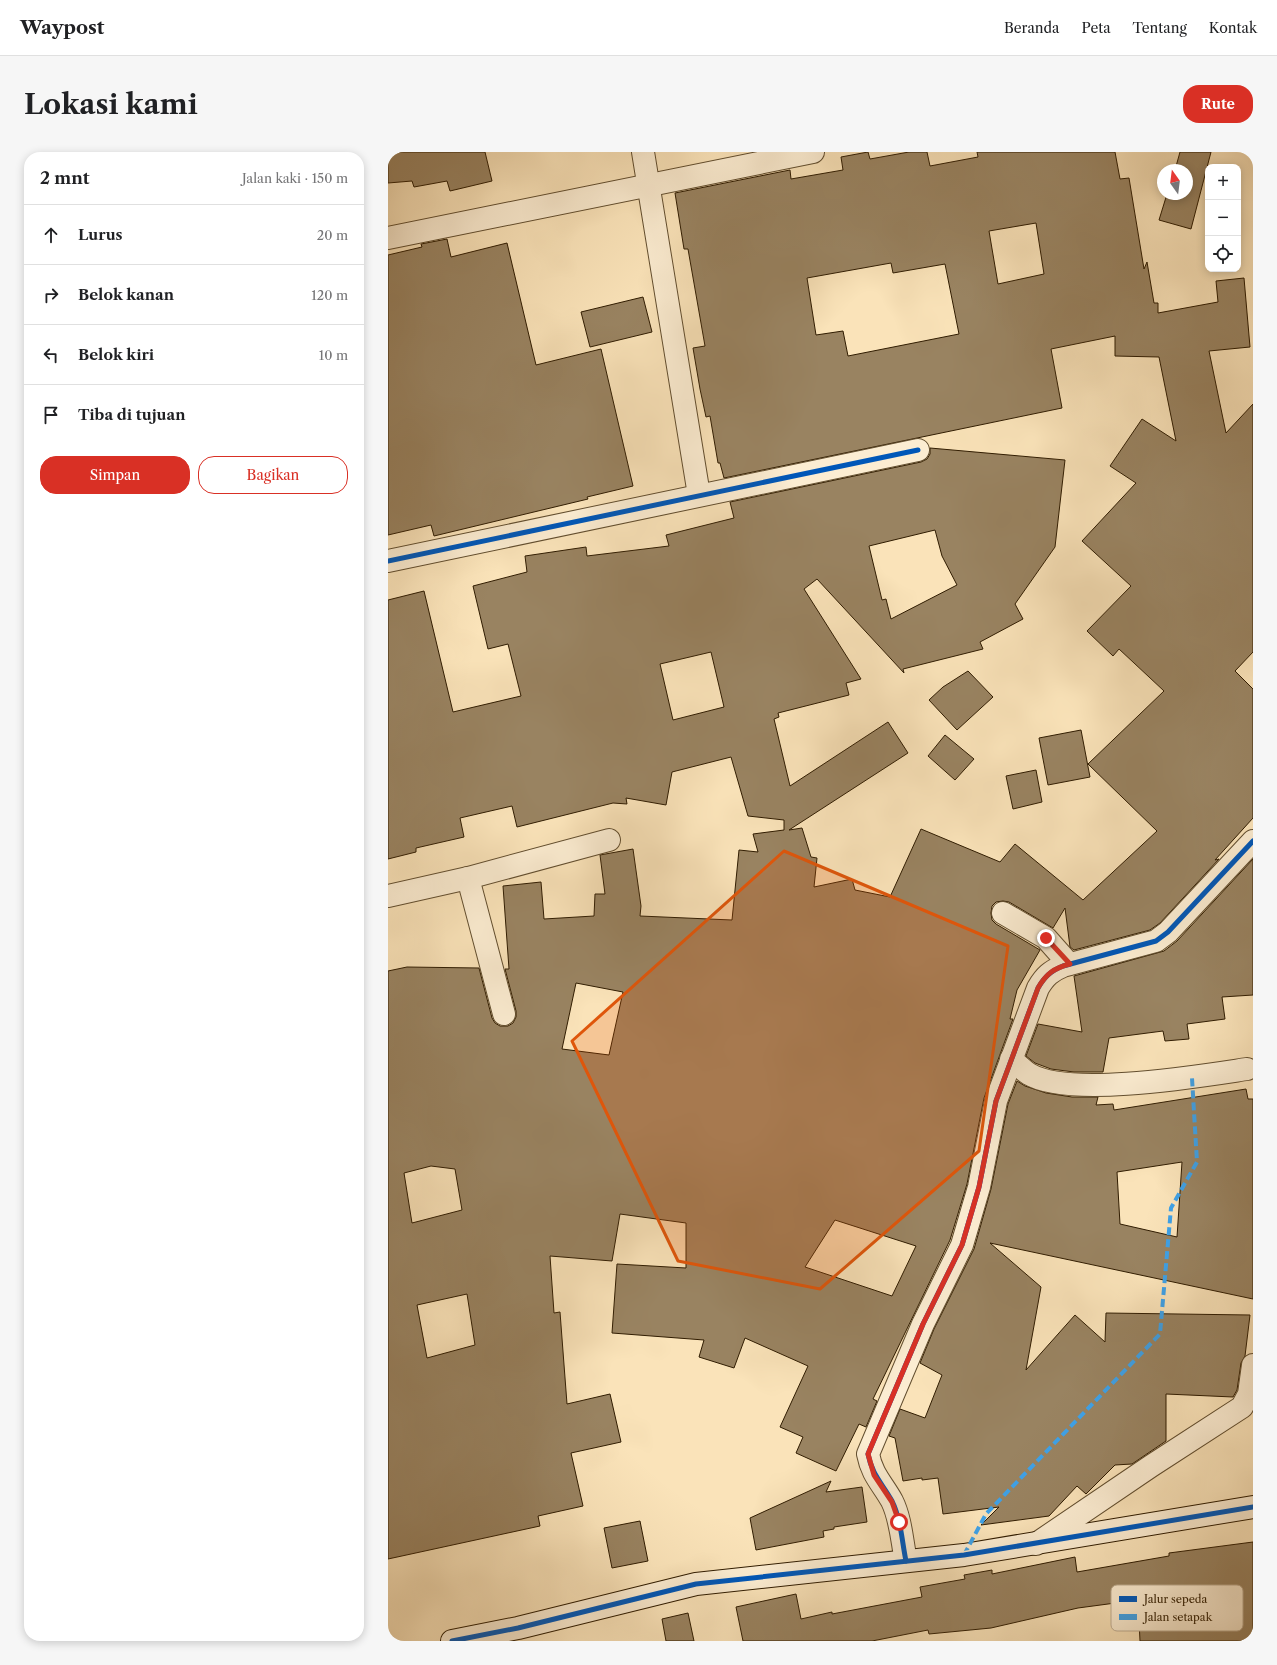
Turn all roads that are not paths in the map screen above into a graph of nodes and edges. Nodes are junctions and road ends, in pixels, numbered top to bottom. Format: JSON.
{"nodes":[{"id":1,"x":643,"y":152,"type":"edge"},
{"id":2,"x":813,"y":152,"type":"edge"},
{"id":3,"x":648,"y":185,"type":"junction"},
{"id":4,"x":388,"y":238,"type":"edge"},
{"id":5,"x":918,"y":450,"type":"dead end"},
{"id":6,"x":699,"y":495,"type":"junction"},
{"id":7,"x":388,"y":561,"type":"edge"},
{"id":8,"x":609,"y":840,"type":"dead end"},
{"id":9,"x":1253,"y":841,"type":"edge"},
{"id":10,"x":468,"y":878,"type":"junction"},
{"id":11,"x":388,"y":896,"type":"edge"},
{"id":12,"x":1003,"y":913,"type":"dead end"},
{"id":13,"x":1070,"y":964,"type":"junction"},
{"id":14,"x":504,"y":1014,"type":"dead end"},
{"id":15,"x":1011,"y":1059,"type":"junction"},
{"id":16,"x":1247,"y":1069,"type":"dead end"},
{"id":17,"x":1253,"y":1366,"type":"edge"},
{"id":18,"x":1253,"y":1507,"type":"edge"},
{"id":19,"x":1036,"y":1544,"type":"junction"},
{"id":20,"x":906,"y":1561,"type":"junction"},
{"id":21,"x":520,"y":1634,"type":"edge"},
{"id":22,"x":452,"y":1641,"type":"edge"}],
"edges":[{"from":1,"to":3,"type":"street"},
{"from":2,"to":3,"type":"street"},
{"from":3,"to":4,"type":"street"},
{"from":3,"to":6,"type":"street"},
{"from":5,"to":6,"type":"street"},
{"from":6,"to":7,"type":"street"},
{"from":8,"to":10,"type":"street"},
{"from":9,"to":13,"type":"street"},
{"from":10,"to":11,"type":"street"},
{"from":10,"to":14,"type":"street"},
{"from":12,"to":13,"type":"street"},
{"from":13,"to":15,"type":"street"},
{"from":15,"to":16,"type":"street"},
{"from":15,"to":20,"type":"street"},
{"from":17,"to":19,"type":"street"},
{"from":18,"to":19,"type":"street"},
{"from":19,"to":20,"type":"street"},
{"from":20,"to":21,"type":"street"},
{"from":21,"to":22,"type":"street"}]}
